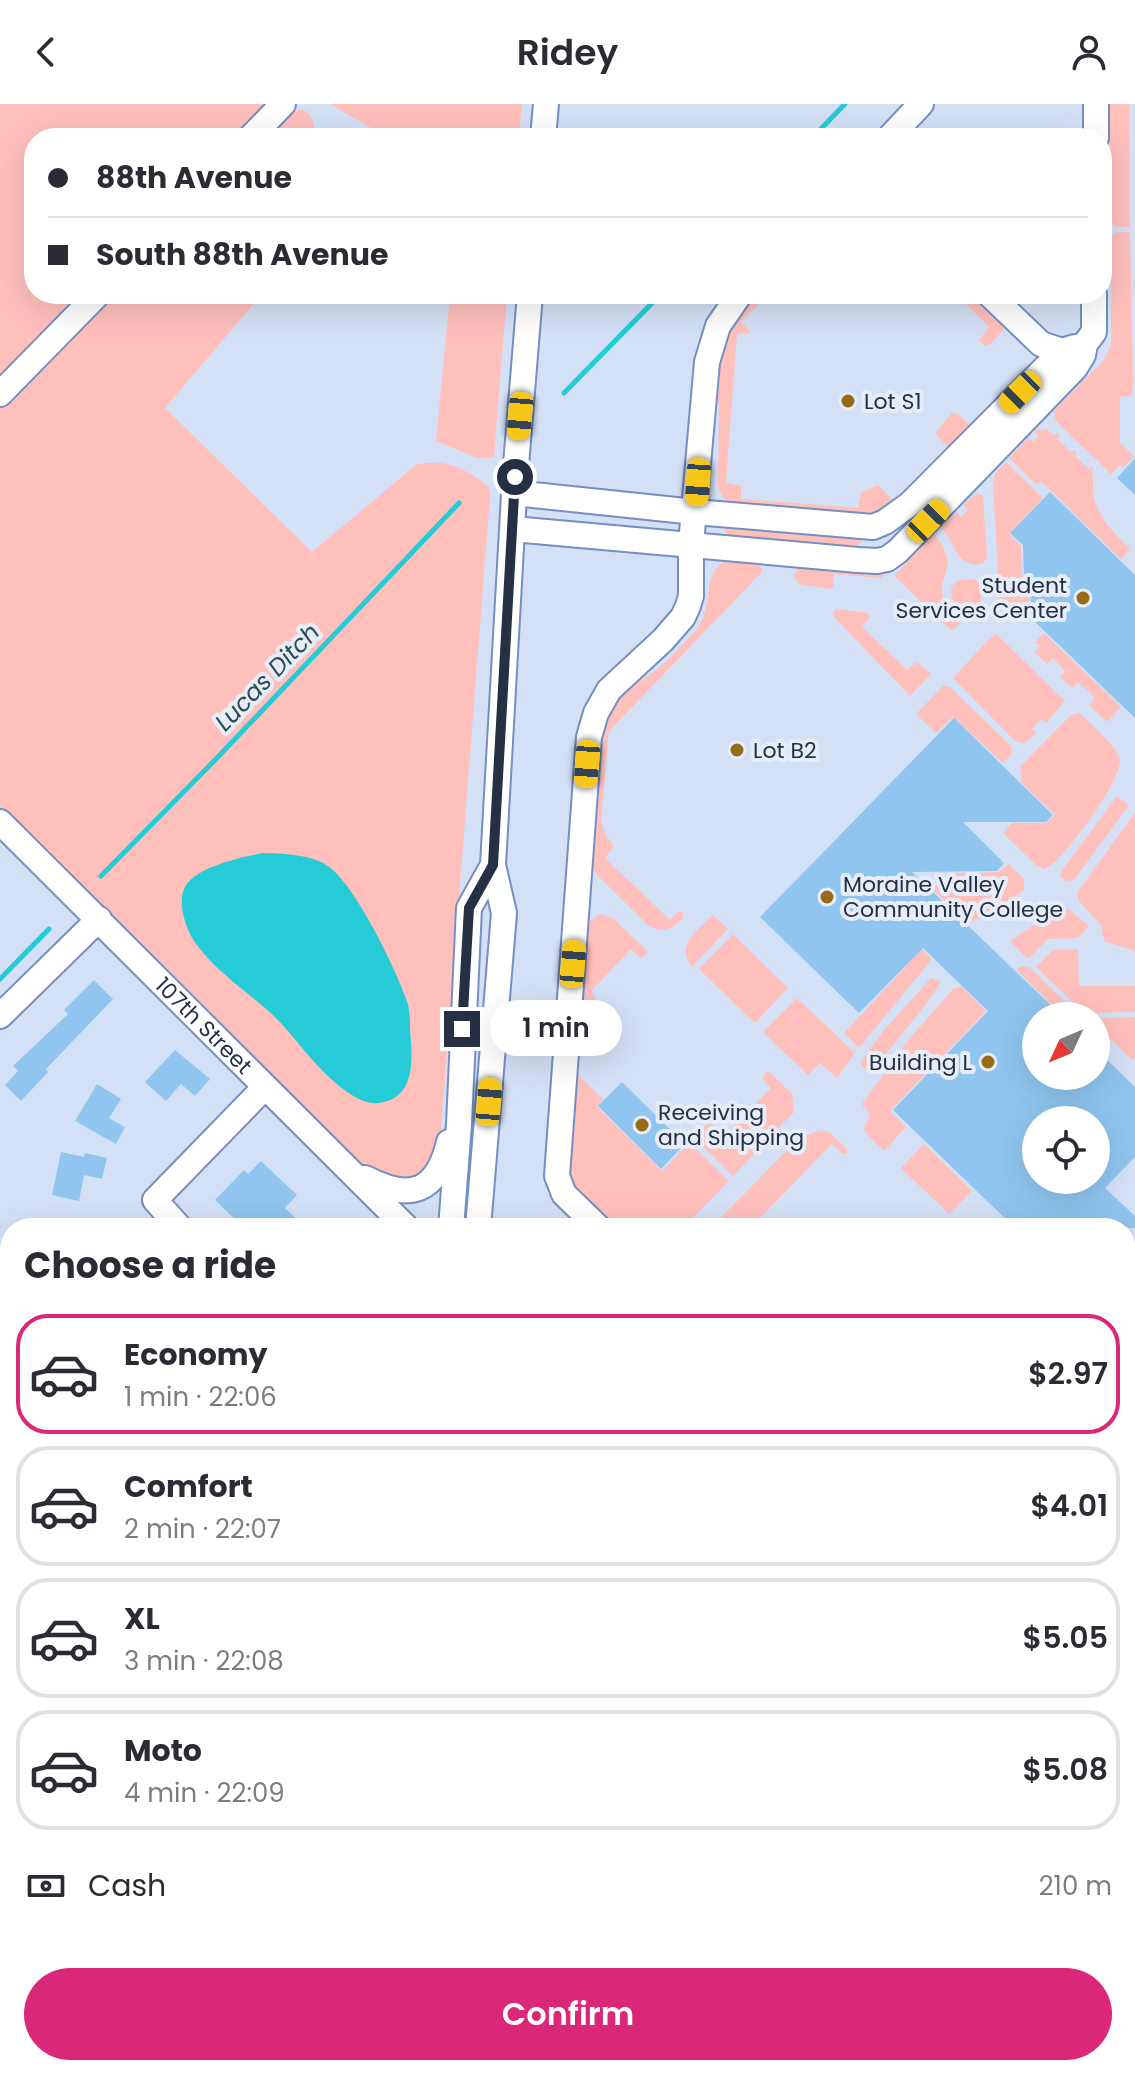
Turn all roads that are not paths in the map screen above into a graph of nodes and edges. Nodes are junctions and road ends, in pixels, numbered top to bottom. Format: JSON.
{"nodes":[{"id":1,"x":283,"y":104,"type":"edge"},
{"id":2,"x":546,"y":104,"type":"edge"},
{"id":3,"x":921,"y":104,"type":"edge"},
{"id":4,"x":1096,"y":104,"type":"edge"},
{"id":5,"x":260,"y":128,"type":"edge"},
{"id":6,"x":544,"y":128,"type":"edge"},
{"id":7,"x":898,"y":128,"type":"edge"},
{"id":8,"x":1096,"y":128,"type":"edge"},
{"id":9,"x":88,"y":304,"type":"edge"},
{"id":10,"x":529,"y":304,"type":"edge"},
{"id":11,"x":733,"y":304,"type":"edge"},
{"id":12,"x":999,"y":304,"type":"edge"},
{"id":13,"x":1094,"y":304,"type":"edge"},
{"id":14,"x":1074,"y":347,"type":"junction"},
{"id":15,"x":0,"y":394,"type":"edge"},
{"id":16,"x":514,"y":493,"type":"junction"},
{"id":17,"x":695,"y":512,"type":"junction"},
{"id":18,"x":902,"y":512,"type":"junction"},
{"id":19,"x":513,"y":529,"type":"junction"},
{"id":20,"x":691,"y":544,"type":"junction"},
{"id":21,"x":841,"y":557,"type":"junction"},
{"id":22,"x":0,"y":822,"type":"edge"},
{"id":23,"x":493,"y":865,"type":"junction"},
{"id":24,"x":99,"y":919,"type":"junction"},
{"id":25,"x":0,"y":1016,"type":"edge"},
{"id":26,"x":265,"y":1087,"type":"junction"},
{"id":27,"x":459,"y":1124,"type":"junction"},
{"id":28,"x":345,"y":1168,"type":"junction"},
{"id":29,"x":171,"y":1218,"type":"edge"},
{"id":30,"x":397,"y":1218,"type":"edge"},
{"id":31,"x":452,"y":1218,"type":"edge"},
{"id":32,"x":479,"y":1218,"type":"edge"},
{"id":33,"x":589,"y":1218,"type":"edge"}],
"edges":[{"from":1,"to":5,"type":"street"},
{"from":2,"to":6,"type":"street"},
{"from":3,"to":7,"type":"street"},
{"from":4,"to":8,"type":"street"},
{"from":9,"to":15,"type":"street"},
{"from":10,"to":16,"type":"street"},
{"from":11,"to":17,"type":"street"},
{"from":12,"to":14,"type":"street"},
{"from":13,"to":14,"type":"street"},
{"from":14,"to":18,"type":"street"},
{"from":14,"to":21,"type":"street"},
{"from":16,"to":17,"type":"street"},
{"from":16,"to":19,"type":"street"},
{"from":17,"to":18,"type":"street"},
{"from":17,"to":20,"type":"street"},
{"from":18,"to":21,"type":"street"},
{"from":19,"to":20,"type":"street"},
{"from":19,"to":23,"type":"street"},
{"from":20,"to":21,"type":"street"},
{"from":20,"to":33,"type":"street"},
{"from":22,"to":24,"type":"street","name":"107th Street"},
{"from":23,"to":27,"type":"street"},
{"from":23,"to":32,"type":"street"},
{"from":24,"to":25,"type":"street"},
{"from":24,"to":26,"type":"street","name":"107th Street"},
{"from":26,"to":28,"type":"street","name":"107th Street"},
{"from":26,"to":29,"type":"street"},
{"from":27,"to":28,"type":"street"},
{"from":27,"to":31,"type":"street"},
{"from":28,"to":30,"type":"street","name":"107th Street"}]}
